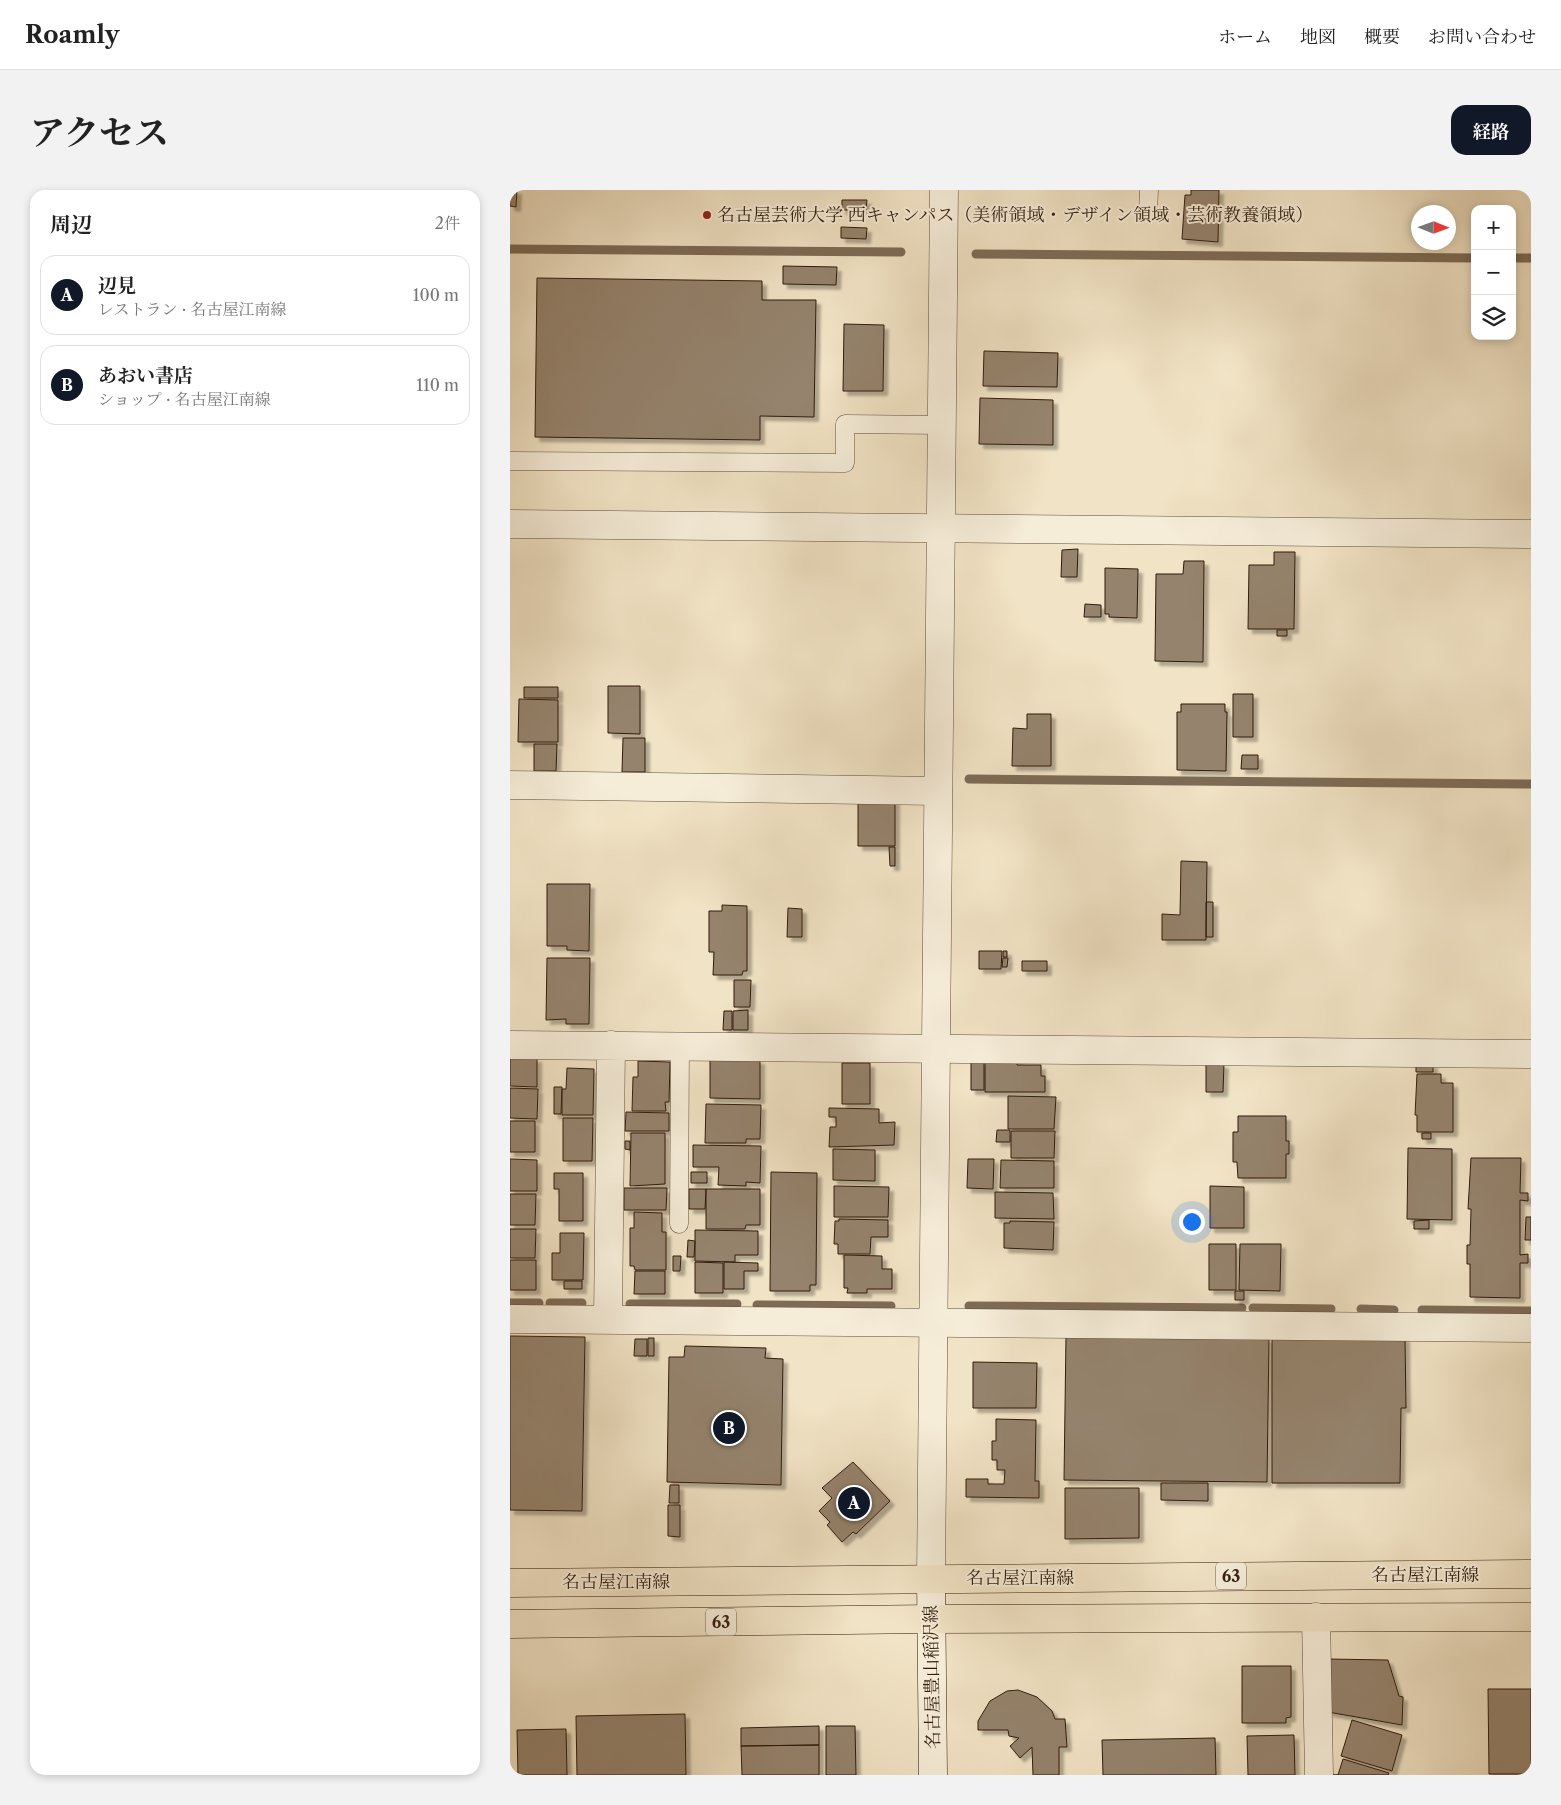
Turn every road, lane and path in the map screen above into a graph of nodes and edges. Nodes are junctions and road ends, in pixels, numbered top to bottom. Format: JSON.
{"nodes":[{"id":1,"x":944,"y":190,"type":"edge"},
{"id":2,"x":1149,"y":190,"type":"edge"},
{"id":3,"x":1148,"y":212,"type":"dead end"},
{"id":4,"x":942,"y":425,"type":"junction"},
{"id":5,"x":510,"y":461,"type":"edge"},
{"id":6,"x":510,"y":524,"type":"edge"},
{"id":7,"x":940,"y":527,"type":"junction"},
{"id":8,"x":1531,"y":534,"type":"edge"},
{"id":9,"x":510,"y":785,"type":"edge"},
{"id":10,"x":938,"y":790,"type":"junction"},
{"id":11,"x":510,"y":1045,"type":"edge"},
{"id":12,"x":611,"y":1045,"type":"junction"},
{"id":13,"x":680,"y":1046,"type":"junction"},
{"id":14,"x":936,"y":1047,"type":"junction"},
{"id":15,"x":1531,"y":1054,"type":"edge"},
{"id":16,"x":679,"y":1224,"type":"dead end"},
{"id":17,"x":510,"y":1319,"type":"edge"},
{"id":18,"x":608,"y":1320,"type":"junction"},
{"id":19,"x":933,"y":1322,"type":"junction"},
{"id":20,"x":1531,"y":1328,"type":"edge"},
{"id":21,"x":1531,"y":1574,"type":"edge"},
{"id":22,"x":931,"y":1579,"type":"junction"},
{"id":23,"x":510,"y":1582,"type":"edge"},
{"id":24,"x":1316,"y":1617,"type":"junction"},
{"id":25,"x":1531,"y":1617,"type":"edge"},
{"id":26,"x":931,"y":1619,"type":"junction"},
{"id":27,"x":510,"y":1624,"type":"edge"},
{"id":28,"x":933,"y":1775,"type":"edge"},
{"id":29,"x":1319,"y":1775,"type":"edge"}],
"edges":[{"from":1,"to":4,"type":"street","name":"名古屋豊山稲沢線"},
{"from":2,"to":3,"type":"lane"},
{"from":4,"to":5,"type":"lane"},
{"from":4,"to":7,"type":"street","name":"名古屋豊山稲沢線"},
{"from":6,"to":7,"type":"street"},
{"from":7,"to":8,"type":"street"},
{"from":7,"to":10,"type":"street","name":"名古屋豊山稲沢線"},
{"from":9,"to":10,"type":"street"},
{"from":10,"to":14,"type":"street","name":"名古屋豊山稲沢線"},
{"from":11,"to":12,"type":"street"},
{"from":12,"to":13,"type":"street"},
{"from":12,"to":18,"type":"street"},
{"from":13,"to":14,"type":"street"},
{"from":13,"to":16,"type":"lane"},
{"from":14,"to":15,"type":"street"},
{"from":14,"to":19,"type":"street","name":"名古屋豊山稲沢線"},
{"from":17,"to":18,"type":"street"},
{"from":18,"to":19,"type":"street"},
{"from":19,"to":20,"type":"street"},
{"from":19,"to":22,"type":"street","name":"名古屋豊山稲沢線"},
{"from":21,"to":22,"type":"main road","name":"名古屋江南線","number":"63"},
{"from":22,"to":23,"type":"main road","name":"名古屋江南線","number":"63"},
{"from":22,"to":26,"type":"street","name":"名古屋豊山稲沢線"},
{"from":24,"to":25,"type":"main road","number":"63"},
{"from":24,"to":26,"type":"main road","number":"63"},
{"from":24,"to":29,"type":"street"},
{"from":26,"to":27,"type":"main road","number":"63"},
{"from":26,"to":28,"type":"street","name":"名古屋豊山稲沢線"}]}
